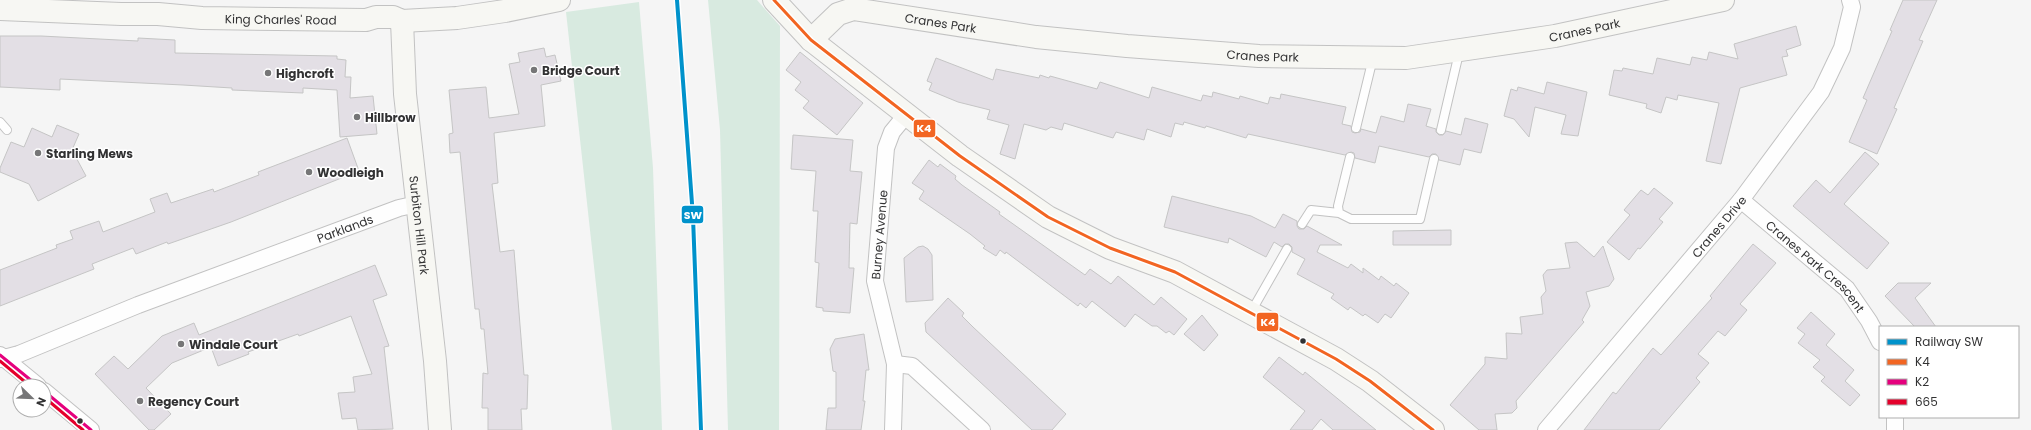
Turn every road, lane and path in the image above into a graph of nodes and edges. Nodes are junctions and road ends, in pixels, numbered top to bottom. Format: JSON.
{"nodes":[{"id":1,"x":559,"y":0,"type":"edge"},
{"id":2,"x":774,"y":0,"type":"edge"},
{"id":3,"x":1723,"y":0,"type":"edge"},
{"id":4,"x":1850,"y":0,"type":"edge"},
{"id":5,"x":0,"y":9,"type":"edge"},
{"id":6,"x":402,"y":21,"type":"junction"},
{"id":7,"x":811,"y":40,"type":"junction"},
{"id":8,"x":1460,"y":50,"type":"junction"},
{"id":9,"x":1373,"y":58,"type":"junction"},
{"id":10,"x":906,"y":115,"type":"junction"},
{"id":11,"x":0,"y":122,"type":"edge"},
{"id":12,"x":1356,"y":128,"type":"dead end"},
{"id":13,"x":7,"y":130,"type":"dead end"},
{"id":14,"x":1441,"y":130,"type":"dead end"},
{"id":15,"x":1350,"y":157,"type":"dead end"},
{"id":16,"x":1434,"y":159,"type":"dead end"},
{"id":17,"x":1741,"y":200,"type":"junction"},
{"id":18,"x":417,"y":204,"type":"junction"},
{"id":19,"x":1339,"y":213,"type":"junction"},
{"id":20,"x":1302,"y":224,"type":"dead end"},
{"id":21,"x":1287,"y":249,"type":"dead end"},
{"id":22,"x":1251,"y":312,"type":"junction"},
{"id":23,"x":1879,"y":340,"type":"edge"},
{"id":24,"x":1,"y":357,"type":"edge"},
{"id":25,"x":895,"y":364,"type":"junction"},
{"id":26,"x":28,"y":378,"type":"edge"},
{"id":27,"x":52,"y":398,"type":"edge"},
{"id":28,"x":1895,"y":418,"type":"edge"},
{"id":29,"x":91,"y":430,"type":"edge"},
{"id":30,"x":440,"y":430,"type":"edge"},
{"id":31,"x":893,"y":430,"type":"edge"},
{"id":32,"x":982,"y":430,"type":"edge"},
{"id":33,"x":1433,"y":430,"type":"edge"},
{"id":34,"x":1546,"y":430,"type":"edge"},
{"id":35,"x":1895,"y":430,"type":"edge"}],
"edges":[{"from":1,"to":6,"type":"street","name":"King Charles' Road"},
{"from":2,"to":7,"type":"street"},
{"from":3,"to":8,"type":"street","name":"Cranes Park"},
{"from":4,"to":17,"type":"street","name":"Cranes Drive"},
{"from":5,"to":6,"type":"street","name":"King Charles' Road"},
{"from":6,"to":18,"type":"street","name":"Surbiton Hill Park"},
{"from":7,"to":9,"type":"street","name":"Cranes Park"},
{"from":7,"to":10,"type":"street"},
{"from":8,"to":9,"type":"street","name":"Cranes Park"},
{"from":8,"to":14,"type":"lane"},
{"from":9,"to":12,"type":"lane"},
{"from":10,"to":22,"type":"street"},
{"from":10,"to":25,"type":"street","name":"Burney Avenue"},
{"from":11,"to":13,"type":"lane"},
{"from":15,"to":19,"type":"lane"},
{"from":16,"to":19,"type":"lane"},
{"from":17,"to":23,"type":"street","name":"Cranes Park Crescent"},
{"from":17,"to":34,"type":"street","name":"Cranes Drive"},
{"from":18,"to":24,"type":"street","name":"Parklands"},
{"from":18,"to":30,"type":"street","name":"Surbiton Hill Park"},
{"from":19,"to":20,"type":"lane"},
{"from":21,"to":22,"type":"lane"},
{"from":22,"to":33,"type":"street"},
{"from":24,"to":26,"type":"street"},
{"from":25,"to":31,"type":"street","name":"Burney Avenue"},
{"from":25,"to":32,"type":"street"},
{"from":27,"to":29,"type":"street"},
{"from":28,"to":35,"type":"street"}]}
